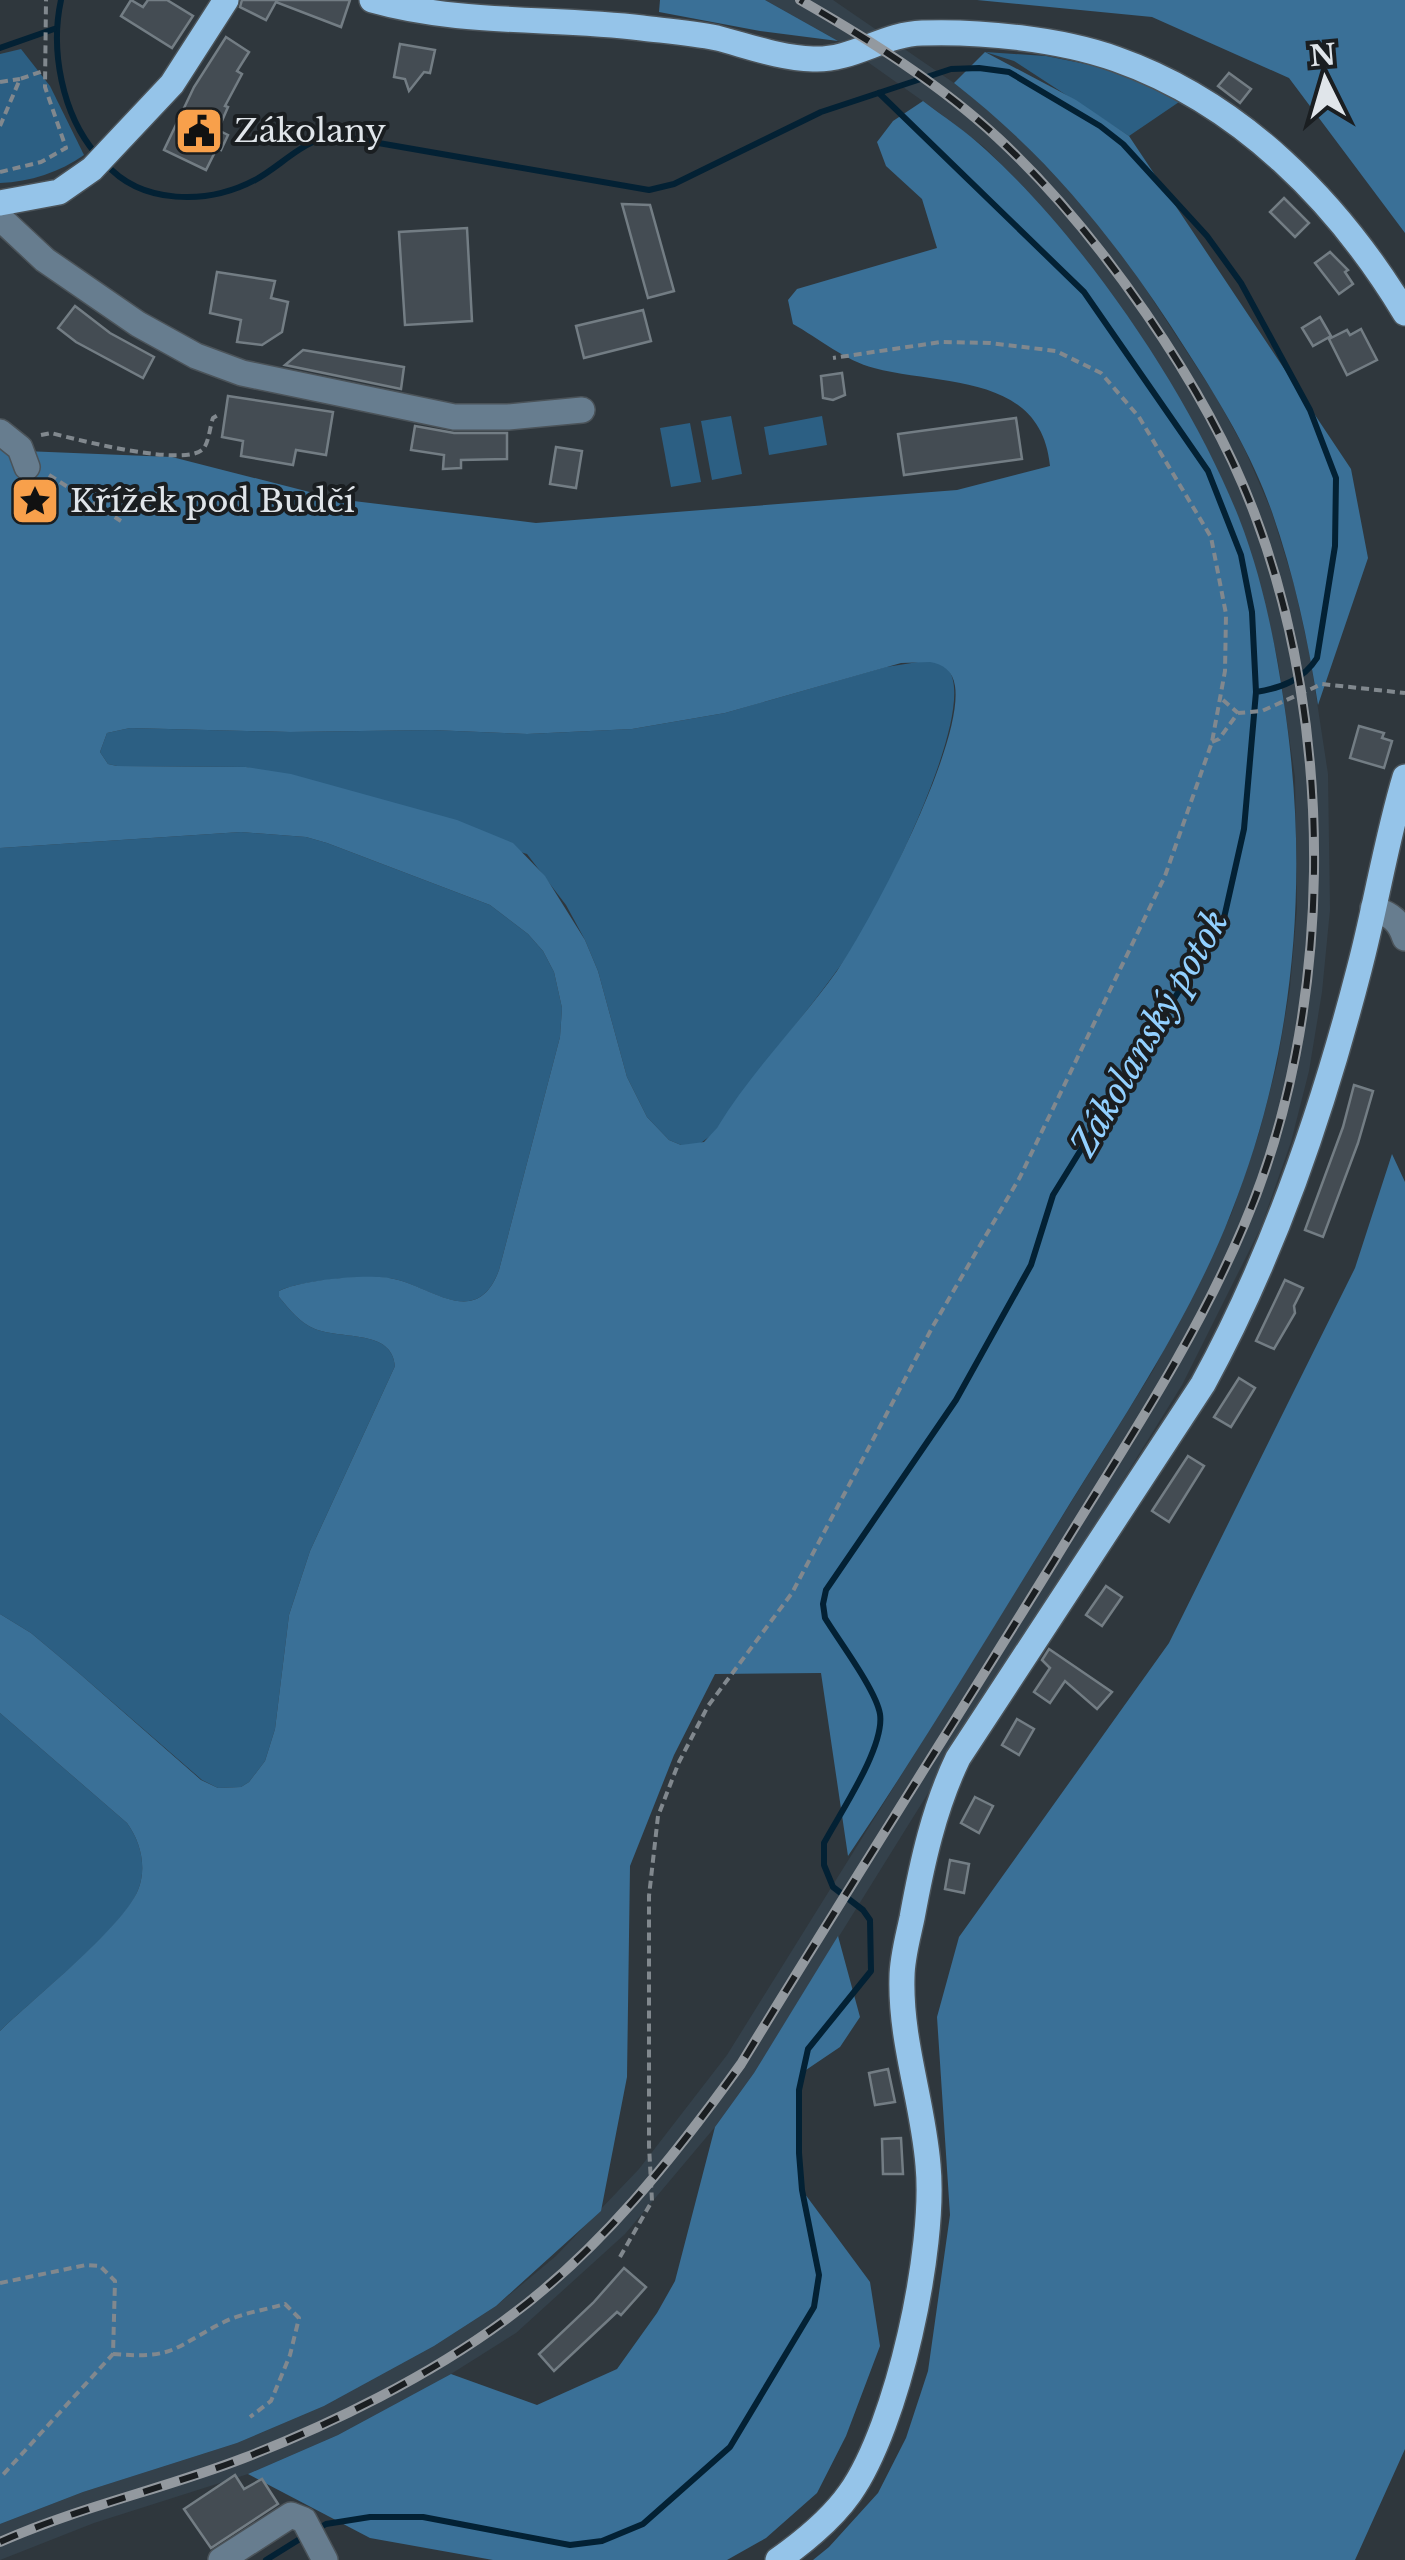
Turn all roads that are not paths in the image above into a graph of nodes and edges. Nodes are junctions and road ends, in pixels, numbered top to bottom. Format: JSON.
{"nodes":[{"id":1,"x":226,"y":0,"type":"edge"},
{"id":2,"x":372,"y":0,"type":"edge"},
{"id":3,"x":0,"y":203,"type":"edge"},
{"id":4,"x":0,"y":218,"type":"edge"},
{"id":5,"x":1405,"y":314,"type":"edge"},
{"id":6,"x":582,"y":410,"type":"dead end"},
{"id":7,"x":0,"y":432,"type":"edge"},
{"id":8,"x":26,"y":462,"type":"road end"},
{"id":9,"x":1405,"y":777,"type":"edge"},
{"id":10,"x":1373,"y":908,"type":"junction"},
{"id":11,"x":1405,"y":938,"type":"edge"},
{"id":12,"x":323,"y":2556,"type":"edge"},
{"id":13,"x":221,"y":2560,"type":"edge"},
{"id":14,"x":778,"y":2560,"type":"edge"}],
"edges":[{"from":1,"to":3,"type":"main road"},
{"from":2,"to":5,"type":"main road"},
{"from":4,"to":6,"type":"street"},
{"from":7,"to":8,"type":"street"},
{"from":9,"to":10,"type":"main road"},
{"from":10,"to":11,"type":"street"},
{"from":10,"to":14,"type":"main road"},
{"from":12,"to":13,"type":"street"}]}
